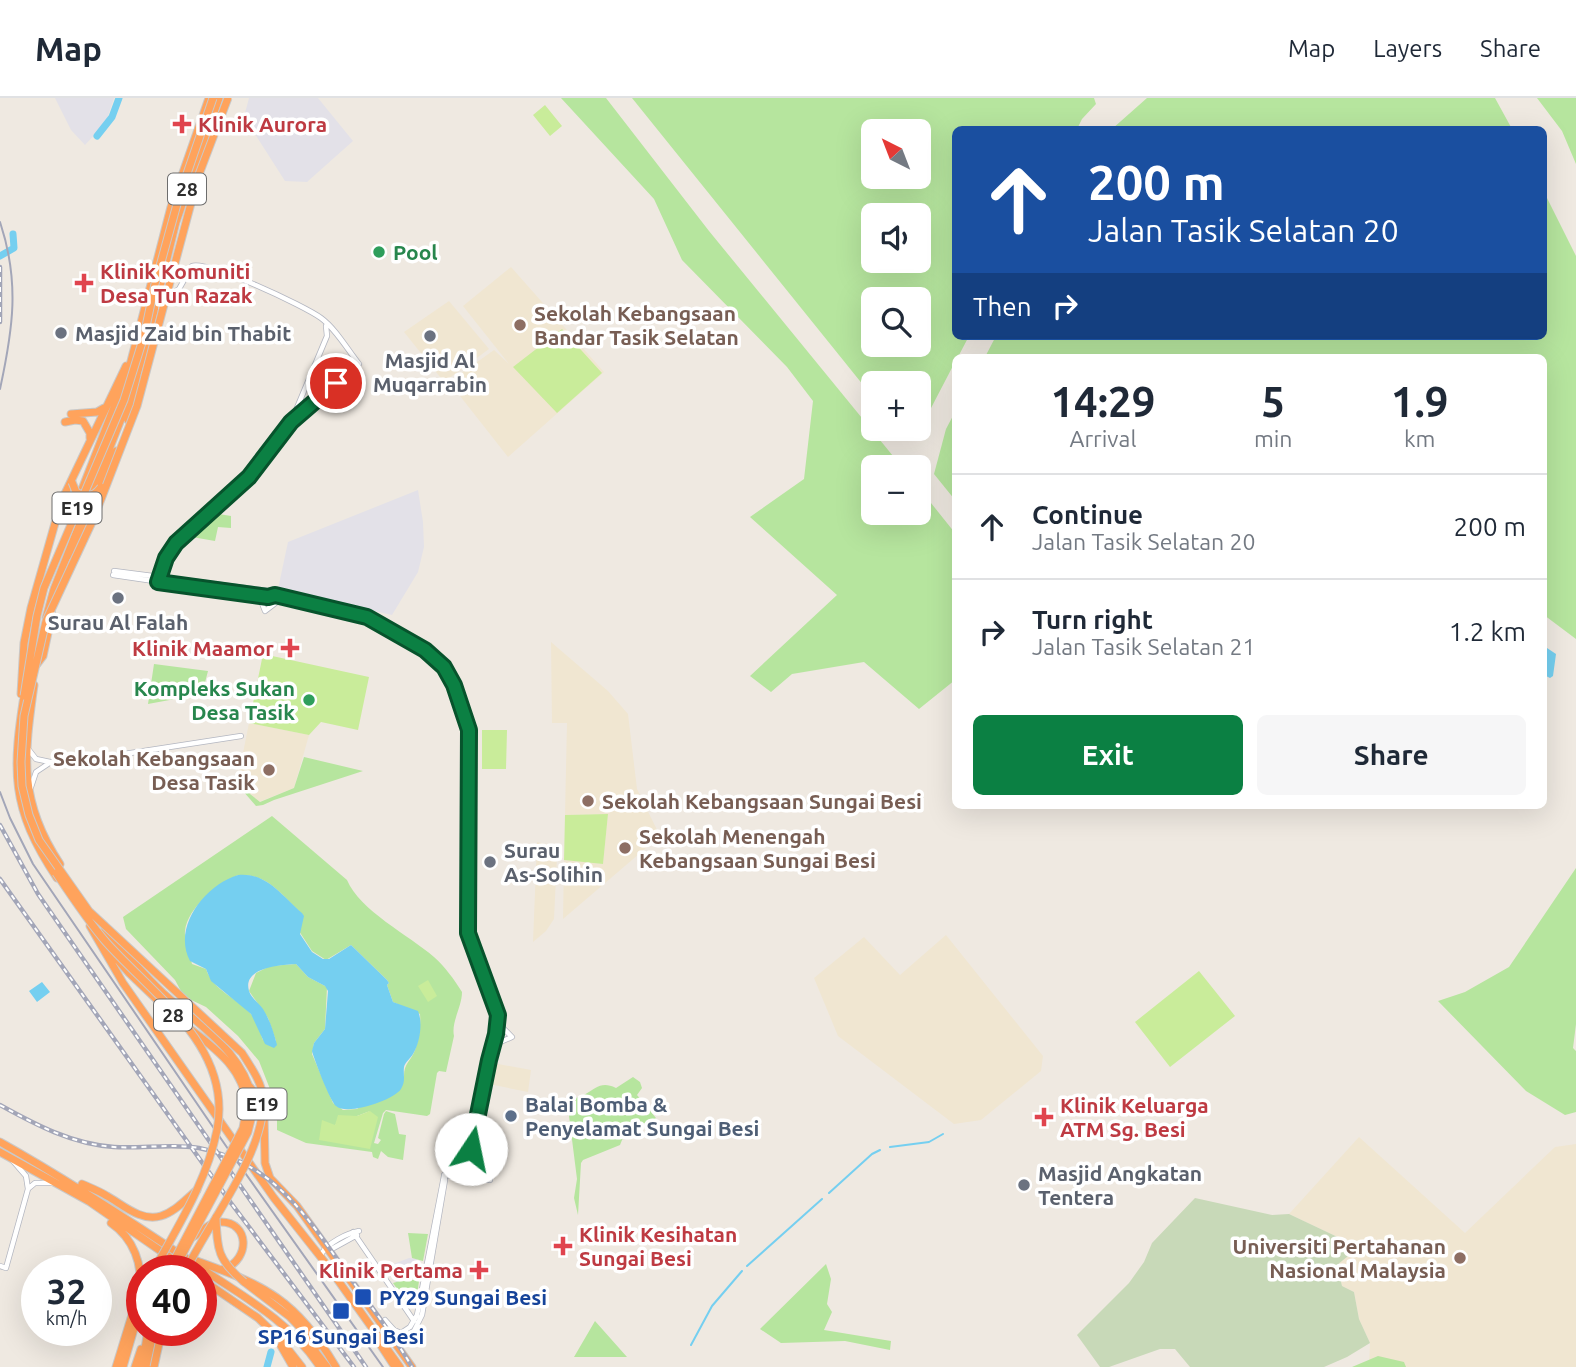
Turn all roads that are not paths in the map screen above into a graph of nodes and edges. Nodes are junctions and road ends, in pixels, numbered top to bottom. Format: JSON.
{"nodes":[{"id":1,"x":211,"y":98,"type":"edge"},
{"id":2,"x":219,"y":98,"type":"edge"},
{"id":3,"x":228,"y":98,"type":"edge"},
{"id":4,"x":161,"y":281,"type":"junction"},
{"id":5,"x":171,"y":294,"type":"junction"},
{"id":6,"x":154,"y":315,"type":"junction"},
{"id":7,"x":325,"y":322,"type":"junction"},
{"id":8,"x":134,"y":353,"type":"junction"},
{"id":9,"x":137,"y":374,"type":"junction"},
{"id":10,"x":106,"y":407,"type":"junction"},
{"id":11,"x":71,"y":414,"type":"dead end"},
{"id":12,"x":65,"y":422,"type":"dead end"},
{"id":13,"x":291,"y":422,"type":"junction"},
{"id":14,"x":90,"y":442,"type":"junction"},
{"id":15,"x":75,"y":472,"type":"junction"},
{"id":16,"x":101,"y":487,"type":"junction"},
{"id":17,"x":61,"y":507,"type":"junction"},
{"id":18,"x":89,"y":517,"type":"junction"},
{"id":19,"x":113,"y":573,"type":"dead end"},
{"id":20,"x":158,"y":579,"type":"junction"},
{"id":21,"x":275,"y":595,"type":"junction"},
{"id":22,"x":259,"y":596,"type":"junction"},
{"id":23,"x":283,"y":597,"type":"junction"},
{"id":24,"x":37,"y":664,"type":"junction"},
{"id":25,"x":23,"y":702,"type":"junction"},
{"id":26,"x":240,"y":736,"type":"dead end"},
{"id":27,"x":26,"y":745,"type":"junction"},
{"id":28,"x":59,"y":761,"type":"dead end"},
{"id":29,"x":30,"y":800,"type":"junction"},
{"id":30,"x":90,"y":926,"type":"junction"},
{"id":31,"x":498,"y":1015,"type":"junction"},
{"id":32,"x":491,"y":1050,"type":"junction"},
{"id":33,"x":250,"y":1087,"type":"junction"},
{"id":34,"x":251,"y":1107,"type":"junction"},
{"id":35,"x":0,"y":1142,"type":"edge"},
{"id":36,"x":0,"y":1152,"type":"edge"},
{"id":37,"x":9,"y":1157,"type":"junction"},
{"id":38,"x":468,"y":1165,"type":"junction"},
{"id":39,"x":56,"y":1173,"type":"junction"},
{"id":40,"x":444,"y":1175,"type":"junction"},
{"id":41,"x":456,"y":1176,"type":"junction"},
{"id":42,"x":478,"y":1178,"type":"junction"},
{"id":43,"x":490,"y":1180,"type":"dead end"},
{"id":44,"x":58,"y":1183,"type":"junction"},
{"id":45,"x":28,"y":1189,"type":"junction"},
{"id":46,"x":198,"y":1189,"type":"junction"},
{"id":47,"x":96,"y":1207,"type":"junction"},
{"id":48,"x":216,"y":1216,"type":"junction"},
{"id":49,"x":191,"y":1238,"type":"junction"},
{"id":50,"x":322,"y":1251,"type":"junction"},
{"id":51,"x":163,"y":1255,"type":"edge"},
{"id":52,"x":165,"y":1255,"type":"edge"},
{"id":53,"x":177,"y":1255,"type":"edge"},
{"id":54,"x":182,"y":1255,"type":"edge"},
{"id":55,"x":182,"y":1255,"type":"edge"},
{"id":56,"x":195,"y":1255,"type":"edge"},
{"id":57,"x":3,"y":1267,"type":"edge"},
{"id":58,"x":217,"y":1267,"type":"edge"},
{"id":59,"x":222,"y":1269,"type":"junction"},
{"id":60,"x":217,"y":1278,"type":"edge"},
{"id":61,"x":244,"y":1282,"type":"junction"},
{"id":62,"x":217,"y":1290,"type":"edge"},
{"id":63,"x":416,"y":1322,"type":"junction"},
{"id":64,"x":280,"y":1339,"type":"junction"},
{"id":65,"x":393,"y":1342,"type":"junction"},
{"id":66,"x":127,"y":1346,"type":"edge"},
{"id":67,"x":145,"y":1346,"type":"edge"},
{"id":68,"x":147,"y":1346,"type":"edge"},
{"id":69,"x":149,"y":1346,"type":"edge"},
{"id":70,"x":156,"y":1346,"type":"edge"},
{"id":71,"x":159,"y":1346,"type":"edge"},
{"id":72,"x":401,"y":1353,"type":"junction"},
{"id":73,"x":121,"y":1365,"type":"edge"},
{"id":74,"x":293,"y":1366,"type":"edge"},
{"id":75,"x":403,"y":1366,"type":"edge"},
{"id":76,"x":135,"y":1367,"type":"edge"},
{"id":77,"x":142,"y":1367,"type":"edge"},
{"id":78,"x":147,"y":1367,"type":"edge"},
{"id":79,"x":155,"y":1367,"type":"edge"},
{"id":80,"x":302,"y":1367,"type":"edge"},
{"id":81,"x":320,"y":1367,"type":"edge"},
{"id":82,"x":327,"y":1367,"type":"edge"},
{"id":83,"x":335,"y":1367,"type":"edge"}],
"edges":[{"from":1,"to":8,"type":"highway","number":"28"},
{"from":1,"to":46,"type":"highway","number":"E19","bridge":true},
{"from":2,"to":4,"type":"highway","number":"28"},
{"from":3,"to":48,"type":"highway","number":"E19","bridge":true},
{"from":4,"to":5,"type":"street"},
{"from":4,"to":6,"type":"highway","number":"28"},
{"from":5,"to":6,"type":"street"},
{"from":5,"to":7,"type":"street"},
{"from":6,"to":9,"type":"highway","number":"28"},
{"from":7,"to":13,"type":"street"},
{"from":7,"to":13,"type":"street"},
{"from":8,"to":10,"type":"highway"},
{"from":8,"to":25,"type":"highway","number":"28"},
{"from":9,"to":16,"type":"highway","bridge":true},
{"from":9,"to":24,"type":"highway","number":"28"},
{"from":10,"to":11,"type":"highway"},
{"from":10,"to":14,"type":"highway"},
{"from":12,"to":14,"type":"highway"},
{"from":13,"to":20,"type":"street"},
{"from":14,"to":15,"type":"highway"},
{"from":15,"to":16,"type":"highway","bridge":true},
{"from":15,"to":17,"type":"highway"},
{"from":16,"to":18,"type":"highway","bridge":true},
{"from":17,"to":18,"type":"highway","bridge":true},
{"from":17,"to":25,"type":"highway"},
{"from":18,"to":24,"type":"highway","bridge":true},
{"from":19,"to":20,"type":"street"},
{"from":20,"to":21,"type":"street"},
{"from":20,"to":22,"type":"street"},
{"from":21,"to":22,"type":"street"},
{"from":21,"to":23,"type":"street"},
{"from":22,"to":23,"type":"street"},
{"from":23,"to":31,"type":"street"},
{"from":24,"to":27,"type":"highway","number":"28"},
{"from":25,"to":30,"type":"highway","number":"28"},
{"from":26,"to":28,"type":"street"},
{"from":27,"to":29,"type":"highway","number":"28"},
{"from":27,"to":29,"type":"street"},
{"from":29,"to":33,"type":"highway","number":"28"},
{"from":30,"to":34,"type":"highway","number":"28"},
{"from":30,"to":50,"type":"highway"},
{"from":31,"to":32,"type":"street"},
{"from":31,"to":32,"type":"street"},
{"from":32,"to":38,"type":"street"},
{"from":33,"to":34,"type":"highway","number":"28"},
{"from":33,"to":50,"type":"highway","bridge":true},
{"from":34,"to":49,"type":"highway","number":"28","bridge":true},
{"from":34,"to":53,"type":"highway","number":"28","bridge":true},
{"from":35,"to":39,"type":"highway"},
{"from":36,"to":37,"type":"highway"},
{"from":37,"to":44,"type":"highway"},
{"from":37,"to":45,"type":"street"},
{"from":38,"to":41,"type":"street"},
{"from":38,"to":42,"type":"street"},
{"from":39,"to":46,"type":"highway"},
{"from":39,"to":55,"type":"highway"},
{"from":40,"to":41,"type":"street"},
{"from":40,"to":63,"type":"street"},
{"from":40,"to":63,"type":"street"},
{"from":41,"to":42,"type":"street"},
{"from":42,"to":43,"type":"street"},
{"from":44,"to":45,"type":"street"},
{"from":44,"to":47,"type":"highway"},
{"from":45,"to":57,"type":"street"},
{"from":46,"to":51,"type":"highway","number":"E19","bridge":true},
{"from":47,"to":52,"type":"highway"},
{"from":47,"to":73,"type":"highway"},
{"from":48,"to":56,"type":"highway","number":"E19","bridge":true},
{"from":48,"to":61,"type":"highway","bridge":true},
{"from":49,"to":54,"type":"highway","number":"28","bridge":true},
{"from":49,"to":59,"type":"highway","bridge":true},
{"from":50,"to":63,"type":"street"},
{"from":50,"to":65,"type":"highway"},
{"from":50,"to":75,"type":"highway"},
{"from":50,"to":75,"type":"highway"},
{"from":58,"to":59,"type":"highway"},
{"from":59,"to":83,"type":"highway"},
{"from":60,"to":81,"type":"highway"},
{"from":61,"to":82,"type":"highway"},
{"from":61,"to":83,"type":"highway"},
{"from":62,"to":64,"type":"highway"},
{"from":63,"to":65,"type":"street"},
{"from":63,"to":72,"type":"street"},
{"from":64,"to":74,"type":"highway"},
{"from":64,"to":80,"type":"highway"},
{"from":65,"to":72,"type":"highway"},
{"from":66,"to":73,"type":"highway"},
{"from":67,"to":76,"type":"highway"},
{"from":68,"to":77,"type":"highway"},
{"from":69,"to":78,"type":"highway"},
{"from":70,"to":79,"type":"highway"},
{"from":71,"to":79,"type":"highway","bridge":true},
{"from":72,"to":75,"type":"highway"}]}
